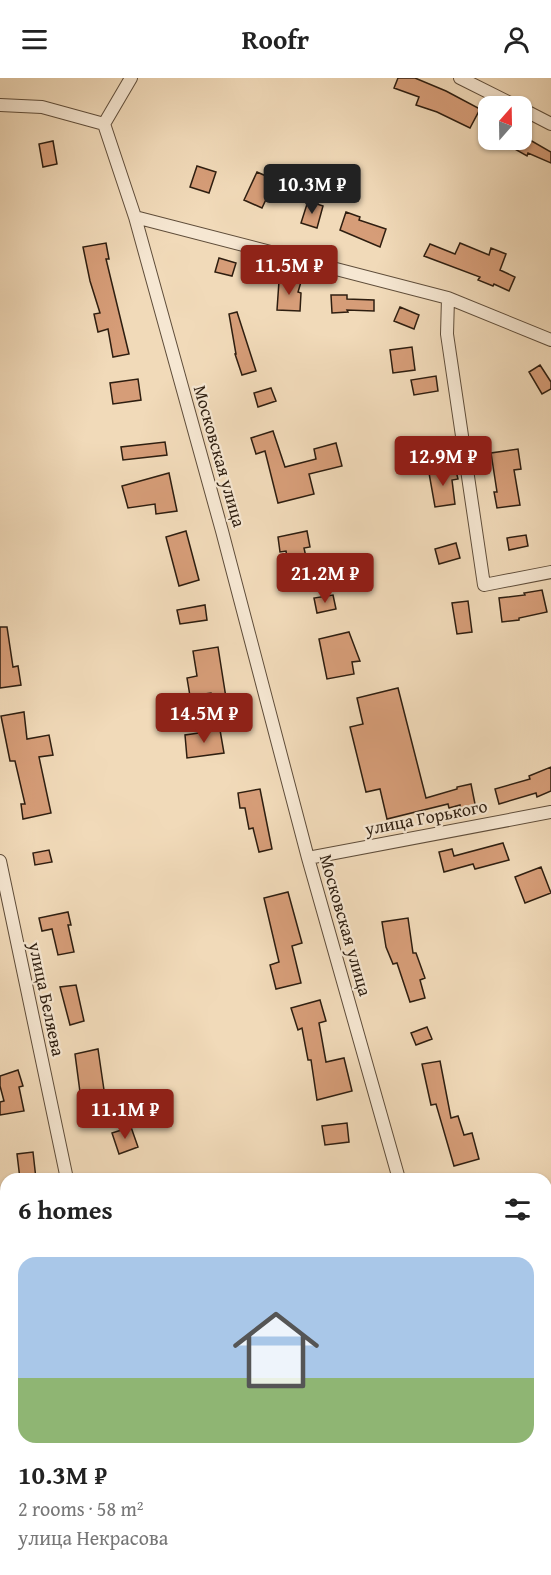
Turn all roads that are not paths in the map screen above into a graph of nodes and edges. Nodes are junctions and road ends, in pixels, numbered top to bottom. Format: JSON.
{"nodes":[{"id":1,"x":131,"y":78,"type":"edge"},
{"id":2,"x":460,"y":78,"type":"edge"},
{"id":3,"x":496,"y":96,"type":"edge"},
{"id":4,"x":0,"y":105,"type":"edge"},
{"id":5,"x":532,"y":114,"type":"edge"},
{"id":6,"x":104,"y":124,"type":"junction"},
{"id":7,"x":551,"y":124,"type":"edge"},
{"id":8,"x":135,"y":218,"type":"junction"},
{"id":9,"x":448,"y":298,"type":"junction"},
{"id":10,"x":551,"y":340,"type":"edge"},
{"id":11,"x":551,"y":572,"type":"edge"},
{"id":12,"x":551,"y":812,"type":"edge"},
{"id":13,"x":308,"y":858,"type":"junction"},
{"id":14,"x":0,"y":861,"type":"edge"},
{"id":15,"x":66,"y":1173,"type":"edge"},
{"id":16,"x":397,"y":1173,"type":"edge"}],
"edges":[{"from":1,"to":6,"type":"street"},
{"from":2,"to":3,"type":"street"},
{"from":4,"to":6,"type":"street"},
{"from":5,"to":7,"type":"street"},
{"from":6,"to":8,"type":"street","name":"Московская улица"},
{"from":8,"to":9,"type":"street"},
{"from":8,"to":13,"type":"street","name":"Московская улица"},
{"from":9,"to":10,"type":"street"},
{"from":9,"to":11,"type":"street"},
{"from":12,"to":13,"type":"street","name":"улица Горького"},
{"from":13,"to":16,"type":"street","name":"Московская улица"},
{"from":14,"to":15,"type":"street","name":"улица Беляева"}]}
